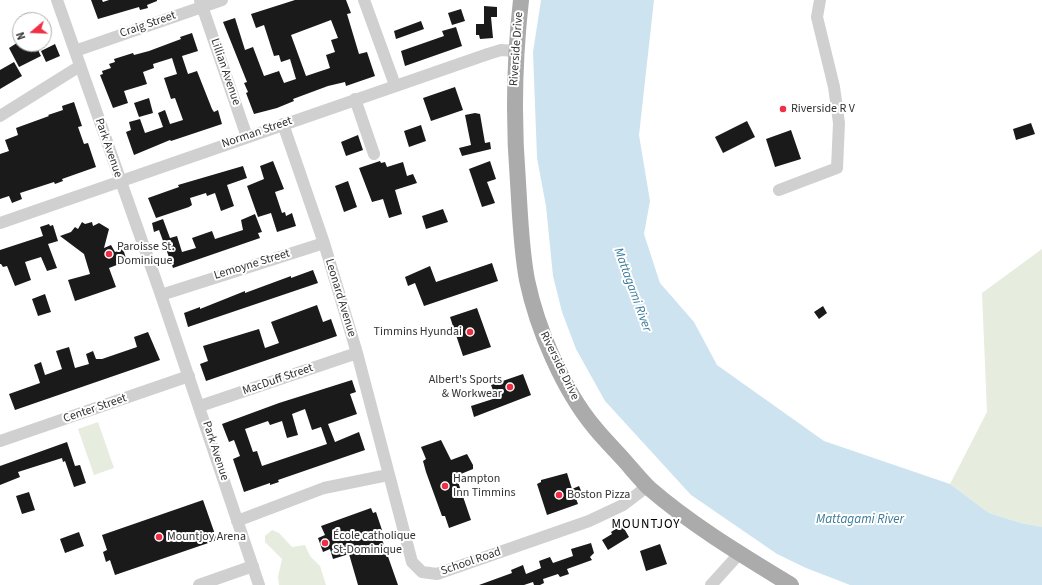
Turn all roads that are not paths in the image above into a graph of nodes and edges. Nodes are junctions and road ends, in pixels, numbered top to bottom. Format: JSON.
{"nodes":[{"id":1,"x":57,"y":0,"type":"edge"},
{"id":2,"x":222,"y":0,"type":"edge"},
{"id":3,"x":364,"y":0,"type":"edge"},
{"id":4,"x":521,"y":0,"type":"edge"},
{"id":5,"x":820,"y":0,"type":"edge"},
{"id":6,"x":201,"y":3,"type":"edge"},
{"id":7,"x":75,"y":51,"type":"junction"},
{"id":8,"x":515,"y":51,"type":"junction"},
{"id":9,"x":80,"y":66,"type":"junction"},
{"id":10,"x":395,"y":85,"type":"junction"},
{"id":11,"x":355,"y":99,"type":"junction"},
{"id":12,"x":0,"y":116,"type":"edge"},
{"id":13,"x":283,"y":124,"type":"junction"},
{"id":14,"x":247,"y":137,"type":"junction"},
{"id":15,"x":374,"y":154,"type":"dead end"},
{"id":16,"x":120,"y":180,"type":"junction"},
{"id":17,"x":779,"y":190,"type":"dead end"},
{"id":18,"x":0,"y":223,"type":"edge"},
{"id":19,"x":324,"y":243,"type":"junction"},
{"id":20,"x":161,"y":295,"type":"junction"},
{"id":21,"x":356,"y":353,"type":"junction"},
{"id":22,"x":189,"y":376,"type":"junction"},
{"id":23,"x":200,"y":406,"type":"junction"},
{"id":24,"x":0,"y":441,"type":"edge"},
{"id":25,"x":388,"y":475,"type":"junction"},
{"id":26,"x":648,"y":486,"type":"junction"},
{"id":27,"x":237,"y":520,"type":"junction"},
{"id":28,"x":739,"y":554,"type":"junction"},
{"id":29,"x":253,"y":566,"type":"junction"},
{"id":30,"x":198,"y":585,"type":"edge"},
{"id":31,"x":259,"y":585,"type":"edge"},
{"id":32,"x":711,"y":585,"type":"edge"},
{"id":33,"x":791,"y":585,"type":"edge"}],
"edges":[{"from":1,"to":7,"type":"street","name":"Park Avenue"},
{"from":2,"to":6,"type":"street","name":"Craig Street"},
{"from":3,"to":10,"type":"street"},
{"from":4,"to":8,"type":"main road","name":"Riverside Drive"},
{"from":5,"to":17,"type":"street"},
{"from":6,"to":7,"type":"street","name":"Craig Street"},
{"from":6,"to":14,"type":"street","name":"Lillian Avenue"},
{"from":7,"to":9,"type":"street","name":"Park Avenue"},
{"from":8,"to":10,"type":"street","name":"Norman Street"},
{"from":8,"to":26,"type":"main road","name":"Riverside Drive"},
{"from":9,"to":12,"type":"street"},
{"from":9,"to":16,"type":"street","name":"Park Avenue"},
{"from":10,"to":11,"type":"street","name":"Norman Street"},
{"from":11,"to":13,"type":"street","name":"Norman Street"},
{"from":11,"to":15,"type":"street"},
{"from":13,"to":14,"type":"street","name":"Norman Street"},
{"from":13,"to":19,"type":"street","name":"Leonard Avenue"},
{"from":14,"to":16,"type":"street","name":"Norman Street"},
{"from":16,"to":18,"type":"street","name":"Norman Street"},
{"from":16,"to":20,"type":"street","name":"Park Avenue"},
{"from":19,"to":20,"type":"street","name":"Lemoyne Street"},
{"from":19,"to":21,"type":"street","name":"Leonard Avenue"},
{"from":20,"to":22,"type":"street","name":"Park Avenue"},
{"from":21,"to":23,"type":"street","name":"MacDuff Street"},
{"from":21,"to":25,"type":"street","name":"Leonard Avenue"},
{"from":22,"to":23,"type":"street","name":"Park Avenue"},
{"from":22,"to":24,"type":"street","name":"Center Street"},
{"from":23,"to":27,"type":"street","name":"Park Avenue"},
{"from":25,"to":26,"type":"street","name":"School Road"},
{"from":25,"to":27,"type":"street"},
{"from":26,"to":28,"type":"main road","name":"Riverside Drive"},
{"from":27,"to":29,"type":"street","name":"Park Avenue"},
{"from":28,"to":32,"type":"street"},
{"from":28,"to":33,"type":"main road","name":"Riverside Drive"},
{"from":29,"to":30,"type":"street"},
{"from":29,"to":31,"type":"street","name":"Park Avenue"}]}
